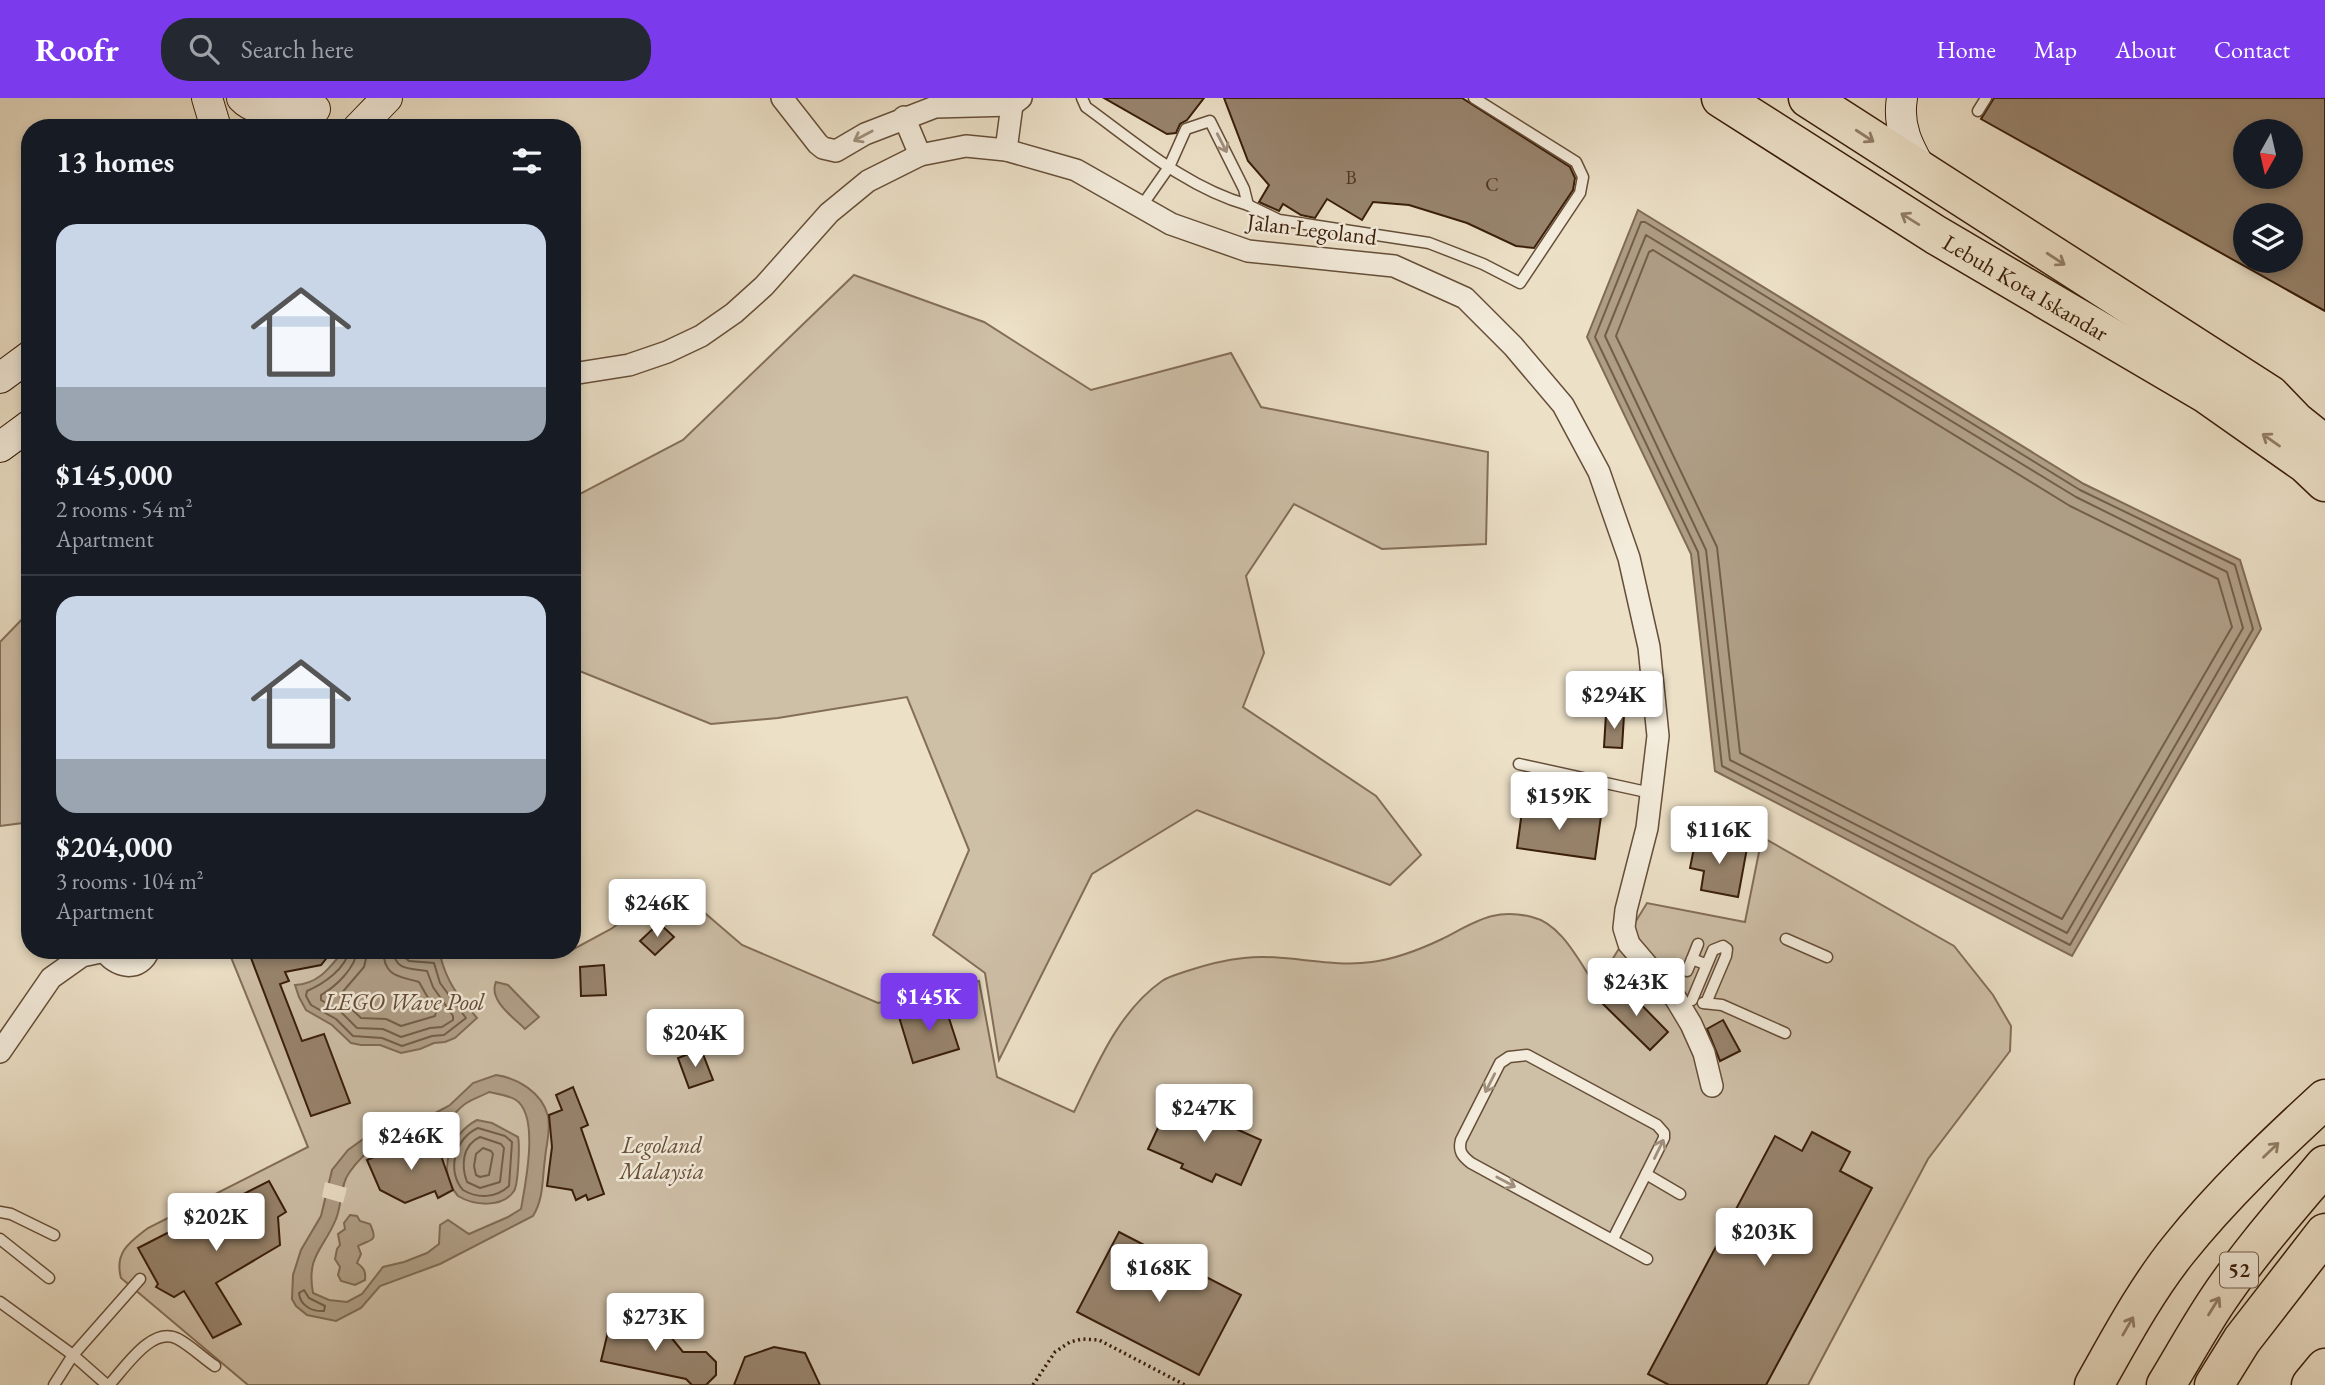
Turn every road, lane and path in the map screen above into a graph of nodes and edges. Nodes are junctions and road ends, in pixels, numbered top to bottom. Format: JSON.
{"nodes":[{"id":1,"x":207,"y":98,"type":"edge"},
{"id":2,"x":236,"y":98,"type":"edge"},
{"id":3,"x":242,"y":98,"type":"edge"},
{"id":4,"x":387,"y":98,"type":"edge"},
{"id":5,"x":782,"y":98,"type":"edge"},
{"id":6,"x":1082,"y":98,"type":"edge"},
{"id":7,"x":1474,"y":98,"type":"edge"},
{"id":8,"x":1721,"y":98,"type":"edge"},
{"id":9,"x":1808,"y":98,"type":"edge"},
{"id":10,"x":1902,"y":98,"type":"edge"},
{"id":11,"x":1986,"y":98,"type":"edge"},
{"id":12,"x":1017,"y":101,"type":"edge"},
{"id":13,"x":1979,"y":111,"type":"dead end"},
{"id":14,"x":312,"y":112,"type":"edge"},
{"id":15,"x":904,"y":117,"type":"junction"},
{"id":16,"x":213,"y":119,"type":"edge"},
{"id":17,"x":242,"y":119,"type":"edge"},
{"id":18,"x":367,"y":119,"type":"edge"},
{"id":19,"x":1006,"y":150,"type":"junction"},
{"id":20,"x":920,"y":155,"type":"junction"},
{"id":21,"x":1169,"y":167,"type":"junction"},
{"id":22,"x":1924,"y":174,"type":"junction"},
{"id":23,"x":1248,"y":205,"type":"junction"},
{"id":24,"x":1141,"y":207,"type":"junction"},
{"id":25,"x":21,"y":363,"type":"edge"},
{"id":26,"x":581,"y":373,"type":"edge"},
{"id":27,"x":0,"y":378,"type":"edge"},
{"id":28,"x":2270,"y":395,"type":"junction"},
{"id":29,"x":2325,"y":429,"type":"edge"},
{"id":30,"x":21,"y":432,"type":"edge"},
{"id":31,"x":2325,"y":445,"type":"edge"},
{"id":32,"x":0,"y":447,"type":"edge"},
{"id":33,"x":2325,"y":482,"type":"edge"},
{"id":34,"x":1520,"y":764,"type":"dead end"},
{"id":35,"x":1651,"y":793,"type":"junction"},
{"id":36,"x":1786,"y":939,"type":"dead end"},
{"id":37,"x":1698,"y":944,"type":"dead end"},
{"id":38,"x":1827,"y":957,"type":"dead end"},
{"id":39,"x":78,"y":959,"type":"edge"},
{"id":40,"x":109,"y":959,"type":"edge"},
{"id":41,"x":142,"y":959,"type":"edge"},
{"id":42,"x":1692,"y":959,"type":"junction"},
{"id":43,"x":1705,"y":964,"type":"junction"},
{"id":44,"x":1687,"y":971,"type":"dead end"},
{"id":45,"x":1684,"y":999,"type":"junction"},
{"id":46,"x":1706,"y":1003,"type":"junction"},
{"id":47,"x":1785,"y":1033,"type":"dead end"},
{"id":48,"x":0,"y":1052,"type":"edge"},
{"id":49,"x":1712,"y":1086,"type":"dead end"},
{"id":50,"x":2325,"y":1099,"type":"edge"},
{"id":51,"x":2325,"y":1165,"type":"edge"},
{"id":52,"x":1646,"y":1174,"type":"junction"},
{"id":53,"x":1680,"y":1194,"type":"dead end"},
{"id":54,"x":0,"y":1212,"type":"edge"},
{"id":55,"x":2325,"y":1233,"type":"edge"},
{"id":56,"x":54,"y":1236,"type":"dead end"},
{"id":57,"x":0,"y":1239,"type":"edge"},
{"id":58,"x":1613,"y":1239,"type":"junction"},
{"id":59,"x":1647,"y":1259,"type":"dead end"},
{"id":60,"x":49,"y":1278,"type":"dead end"},
{"id":61,"x":140,"y":1279,"type":"dead end"},
{"id":62,"x":0,"y":1302,"type":"edge"},
{"id":63,"x":73,"y":1355,"type":"junction"},
{"id":64,"x":215,"y":1366,"type":"dead end"},
{"id":65,"x":2325,"y":1368,"type":"edge"},
{"id":66,"x":54,"y":1385,"type":"edge"},
{"id":67,"x":108,"y":1385,"type":"edge"},
{"id":68,"x":1033,"y":1385,"type":"edge"},
{"id":69,"x":1185,"y":1385,"type":"edge"},
{"id":70,"x":2094,"y":1385,"type":"edge"},
{"id":71,"x":2166,"y":1385,"type":"edge"},
{"id":72,"x":2214,"y":1385,"type":"edge"},
{"id":73,"x":2311,"y":1385,"type":"edge"}],
"edges":[{"from":1,"to":16,"type":"main road"},
{"from":2,"to":17,"type":"main road"},
{"from":3,"to":14,"type":"main road"},
{"from":4,"to":18,"type":"main road"},
{"from":15,"to":5,"type":"street","one_way":true},
{"from":6,"to":21,"type":"lane"},
{"from":7,"to":23,"type":"lane"},
{"from":33,"to":8,"type":"highway","name":"Lebuh Kota Iskandar","one_way":true},
{"from":9,"to":22,"type":"highway","name":"Lebuh Kota Iskandar","one_way":true},
{"from":10,"to":22,"type":"main road"},
{"from":11,"to":13,"type":"lane"},
{"from":12,"to":15,"type":"street"},
{"from":12,"to":19,"type":"street"},
{"from":15,"to":20,"type":"street"},
{"from":19,"to":20,"type":"street","name":"Jalan Legoland"},
{"from":19,"to":24,"type":"street","name":"Jalan Legoland"},
{"from":20,"to":26,"type":"street","name":"Jalan Legoland"},
{"from":21,"to":23,"type":"lane"},
{"from":21,"to":23,"type":"lane","one_way":true},
{"from":21,"to":24,"type":"lane"},
{"from":22,"to":28,"type":"highway","name":"Lebuh Kota Iskandar","one_way":true},
{"from":24,"to":35,"type":"street","name":"Jalan Legoland"},
{"from":25,"to":27,"type":"main road"},
{"from":28,"to":29,"type":"highway"},
{"from":28,"to":31,"type":"highway","name":"Lebuh Kota Iskandar"},
{"from":30,"to":32,"type":"main road"},
{"from":34,"to":35,"type":"lane"},
{"from":35,"to":45,"type":"street","name":"Jalan Legoland"},
{"from":36,"to":38,"type":"lane"},
{"from":37,"to":42,"type":"lane"},
{"from":39,"to":48,"type":"street"},
{"from":40,"to":41,"type":"street"},
{"from":42,"to":43,"type":"lane"},
{"from":42,"to":44,"type":"lane"},
{"from":43,"to":45,"type":"lane"},
{"from":43,"to":46,"type":"lane"},
{"from":45,"to":46,"type":"lane"},
{"from":45,"to":49,"type":"street","name":"Jalan Legoland"},
{"from":46,"to":47,"type":"lane"},
{"from":70,"to":50,"type":"highway","one_way":true},
{"from":71,"to":51,"type":"highway","number":"52","one_way":true},
{"from":52,"to":53,"type":"lane"},
{"from":52,"to":58,"type":"lane"},
{"from":52,"to":58,"type":"lane","one_way":true},
{"from":54,"to":56,"type":"lane"},
{"from":55,"to":72,"type":"highway","number":"52"},
{"from":57,"to":60,"type":"lane"},
{"from":58,"to":59,"type":"lane"},
{"from":61,"to":63,"type":"lane"},
{"from":62,"to":63,"type":"lane"},
{"from":63,"to":66,"type":"lane"},
{"from":63,"to":67,"type":"lane"},
{"from":64,"to":67,"type":"lane"},
{"from":65,"to":73,"type":"highway"},
{"from":68,"to":69,"type":"path"}]}
